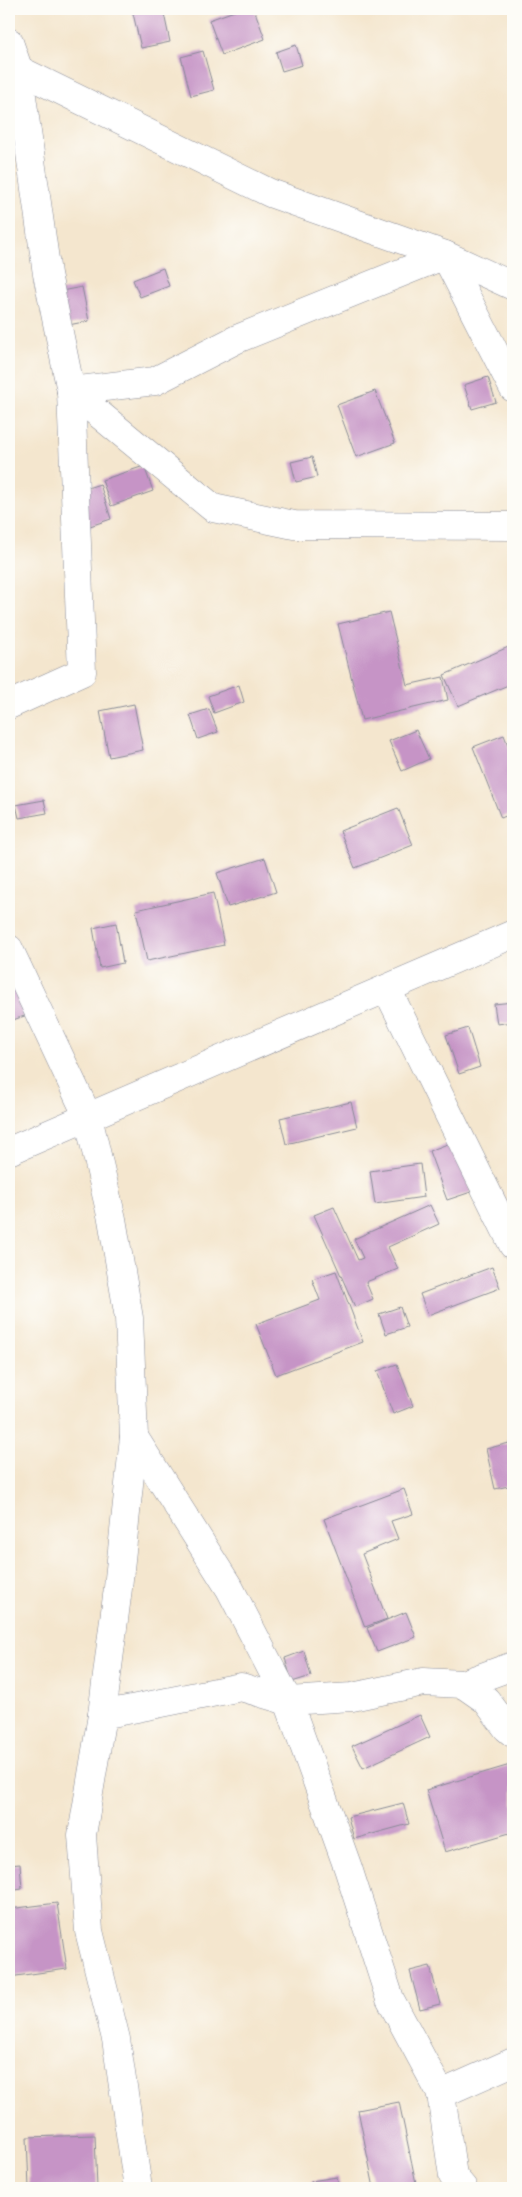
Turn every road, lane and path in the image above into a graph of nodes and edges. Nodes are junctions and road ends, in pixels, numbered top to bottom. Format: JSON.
{"nodes":[{"id":1,"x":9,"y":42,"type":"edge"},
{"id":2,"x":13,"y":66,"type":"edge"},
{"id":3,"x":445,"y":255,"type":"junction"},
{"id":4,"x":513,"y":286,"type":"edge"},
{"id":5,"x":513,"y":388,"type":"edge"},
{"id":6,"x":71,"y":391,"type":"junction"},
{"id":7,"x":513,"y":526,"type":"edge"},
{"id":8,"x":9,"y":705,"type":"edge"},
{"id":9,"x":513,"y":934,"type":"edge"},
{"id":10,"x":9,"y":949,"type":"edge"},
{"id":11,"x":387,"y":989,"type":"junction"},
{"id":12,"x":88,"y":1117,"type":"junction"},
{"id":13,"x":9,"y":1151,"type":"edge"},
{"id":14,"x":513,"y":1245,"type":"edge"},
{"id":15,"x":134,"y":1437,"type":"junction"},
{"id":16,"x":513,"y":1666,"type":"edge"},
{"id":17,"x":463,"y":1684,"type":"junction"},
{"id":18,"x":288,"y":1701,"type":"junction"},
{"id":19,"x":102,"y":1715,"type":"junction"},
{"id":20,"x":513,"y":1733,"type":"edge"},
{"id":21,"x":513,"y":2062,"type":"edge"},
{"id":22,"x":441,"y":2094,"type":"junction"},
{"id":23,"x":138,"y":2188,"type":"edge"},
{"id":24,"x":462,"y":2188,"type":"edge"}],
"edges":[{"from":1,"to":2,"type":"street"},
{"from":2,"to":3,"type":"street"},
{"from":2,"to":6,"type":"street"},
{"from":3,"to":4,"type":"street"},
{"from":3,"to":5,"type":"street"},
{"from":3,"to":6,"type":"street"},
{"from":6,"to":7,"type":"street"},
{"from":6,"to":8,"type":"street"},
{"from":9,"to":11,"type":"street"},
{"from":10,"to":12,"type":"street"},
{"from":11,"to":12,"type":"street"},
{"from":11,"to":14,"type":"street"},
{"from":12,"to":13,"type":"street"},
{"from":12,"to":15,"type":"street"},
{"from":15,"to":18,"type":"street"},
{"from":15,"to":19,"type":"street"},
{"from":16,"to":17,"type":"street"},
{"from":17,"to":18,"type":"street"},
{"from":17,"to":20,"type":"street"},
{"from":18,"to":19,"type":"street"},
{"from":18,"to":22,"type":"street"},
{"from":19,"to":23,"type":"street"},
{"from":21,"to":22,"type":"street"},
{"from":22,"to":24,"type":"street"}]}
